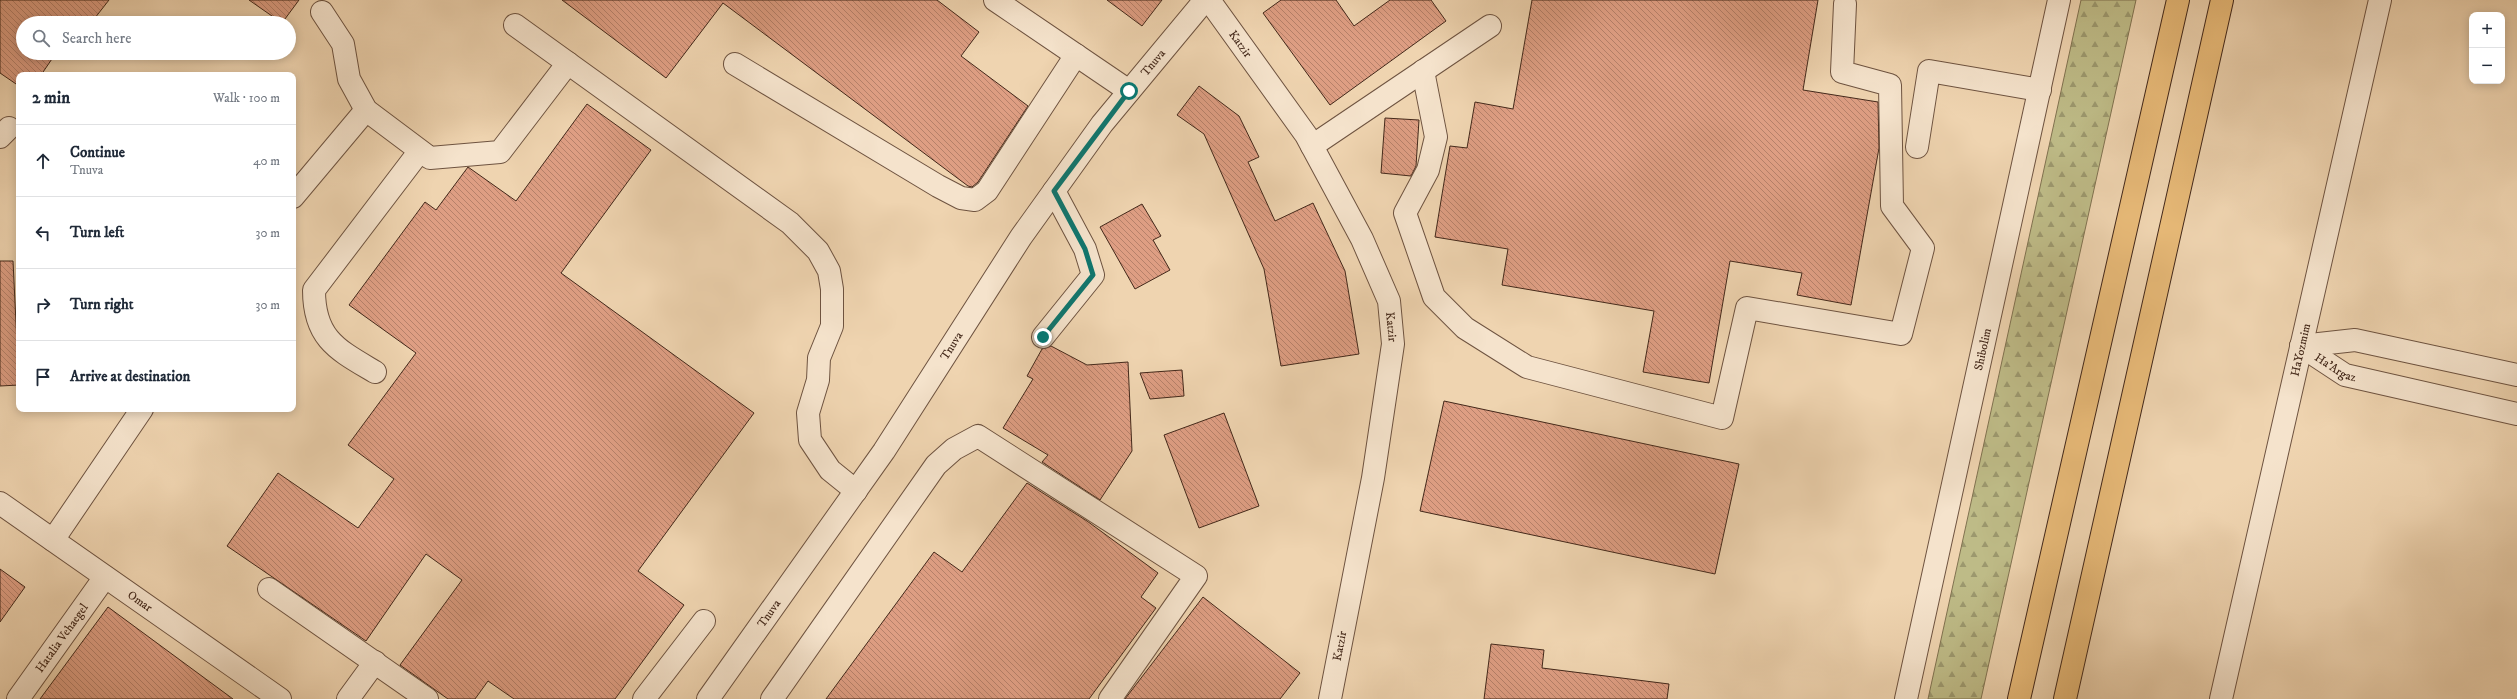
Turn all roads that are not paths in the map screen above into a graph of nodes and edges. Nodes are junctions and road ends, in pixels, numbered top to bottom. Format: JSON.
{"nodes":[{"id":1,"x":1205,"y":0,"type":"edge"},
{"id":2,"x":1209,"y":0,"type":"edge"},
{"id":3,"x":2059,"y":0,"type":"edge"},
{"id":4,"x":2178,"y":0,"type":"edge"},
{"id":5,"x":2222,"y":0,"type":"edge"},
{"id":6,"x":2380,"y":0,"type":"edge"},
{"id":7,"x":1005,"y":3,"type":"edge"},
{"id":8,"x":1845,"y":4,"type":"dead end"},
{"id":9,"x":322,"y":12,"type":"dead end"},
{"id":10,"x":515,"y":25,"type":"dead end"},
{"id":11,"x":1490,"y":26,"type":"dead end"},
{"id":12,"x":1076,"y":54,"type":"junction"},
{"id":13,"x":568,"y":63,"type":"junction"},
{"id":14,"x":735,"y":64,"type":"dead end"},
{"id":15,"x":1423,"y":70,"type":"junction"},
{"id":16,"x":2040,"y":90,"type":"junction"},
{"id":17,"x":1129,"y":91,"type":"junction"},
{"id":18,"x":366,"y":110,"type":"junction"},
{"id":19,"x":1312,"y":146,"type":"junction"},
{"id":20,"x":1917,"y":147,"type":"dead end"},
{"id":21,"x":419,"y":152,"type":"junction"},
{"id":22,"x":1054,"y":191,"type":"junction"},
{"id":23,"x":296,"y":193,"type":"edge"},
{"id":24,"x":1043,"y":337,"type":"dead end"},
{"id":25,"x":2301,"y":346,"type":"junction"},
{"id":26,"x":375,"y":372,"type":"dead end"},
{"id":27,"x":2517,"y":375,"type":"edge"},
{"id":28,"x":140,"y":412,"type":"edge"},
{"id":29,"x":2517,"y":414,"type":"edge"},
{"id":30,"x":856,"y":491,"type":"junction"},
{"id":31,"x":0,"y":503,"type":"edge"},
{"id":32,"x":53,"y":540,"type":"junction"},
{"id":33,"x":105,"y":577,"type":"junction"},
{"id":34,"x":269,"y":589,"type":"dead end"},
{"id":35,"x":704,"y":621,"type":"dead end"},
{"id":36,"x":375,"y":662,"type":"junction"},
{"id":37,"x":18,"y":699,"type":"edge"},
{"id":38,"x":280,"y":699,"type":"edge"},
{"id":39,"x":348,"y":699,"type":"edge"},
{"id":40,"x":427,"y":699,"type":"edge"},
{"id":41,"x":644,"y":699,"type":"edge"},
{"id":42,"x":708,"y":699,"type":"edge"},
{"id":43,"x":772,"y":699,"type":"edge"},
{"id":44,"x":1110,"y":699,"type":"edge"},
{"id":45,"x":1330,"y":699,"type":"edge"},
{"id":46,"x":1906,"y":699,"type":"edge"},
{"id":47,"x":2019,"y":699,"type":"edge"},
{"id":48,"x":2065,"y":699,"type":"edge"},
{"id":49,"x":2221,"y":699,"type":"edge"}],
"edges":[{"from":1,"to":17,"type":"street","name":"Tnuva"},
{"from":2,"to":19,"type":"street","name":"Katzir"},
{"from":3,"to":16,"type":"street","name":"Shibolim"},
{"from":4,"to":47,"type":"highway"},
{"from":5,"to":48,"type":"highway"},
{"from":6,"to":25,"type":"street","name":"HaYozmim"},
{"from":7,"to":12,"type":"street"},
{"from":8,"to":15,"type":"street"},
{"from":9,"to":18,"type":"street"},
{"from":10,"to":13,"type":"street"},
{"from":11,"to":15,"type":"street"},
{"from":12,"to":14,"type":"street"},
{"from":12,"to":17,"type":"street"},
{"from":13,"to":21,"type":"street"},
{"from":13,"to":30,"type":"street"},
{"from":15,"to":19,"type":"street"},
{"from":16,"to":20,"type":"street"},
{"from":16,"to":46,"type":"street","name":"Shibolim"},
{"from":17,"to":22,"type":"street","name":"Tnuva"},
{"from":18,"to":21,"type":"street"},
{"from":18,"to":23,"type":"street"},
{"from":19,"to":45,"type":"street","name":"Katzir"},
{"from":21,"to":26,"type":"street"},
{"from":22,"to":24,"type":"street"},
{"from":22,"to":30,"type":"street","name":"Tnuva"},
{"from":25,"to":27,"type":"street","name":"Ha'Argaz"},
{"from":25,"to":29,"type":"street","name":"Ha'Argaz"},
{"from":25,"to":49,"type":"street","name":"HaYozmim"},
{"from":28,"to":32,"type":"street"},
{"from":30,"to":42,"type":"street","name":"Tnuva"},
{"from":31,"to":32,"type":"street","name":"Omar"},
{"from":32,"to":33,"type":"street","name":"Omar"},
{"from":33,"to":37,"type":"street","name":"Hatalia Vehaegel"},
{"from":33,"to":38,"type":"street","name":"Omar"},
{"from":34,"to":36,"type":"street"},
{"from":35,"to":41,"type":"street"},
{"from":36,"to":39,"type":"street"},
{"from":36,"to":40,"type":"street"},
{"from":43,"to":44,"type":"street"}]}
